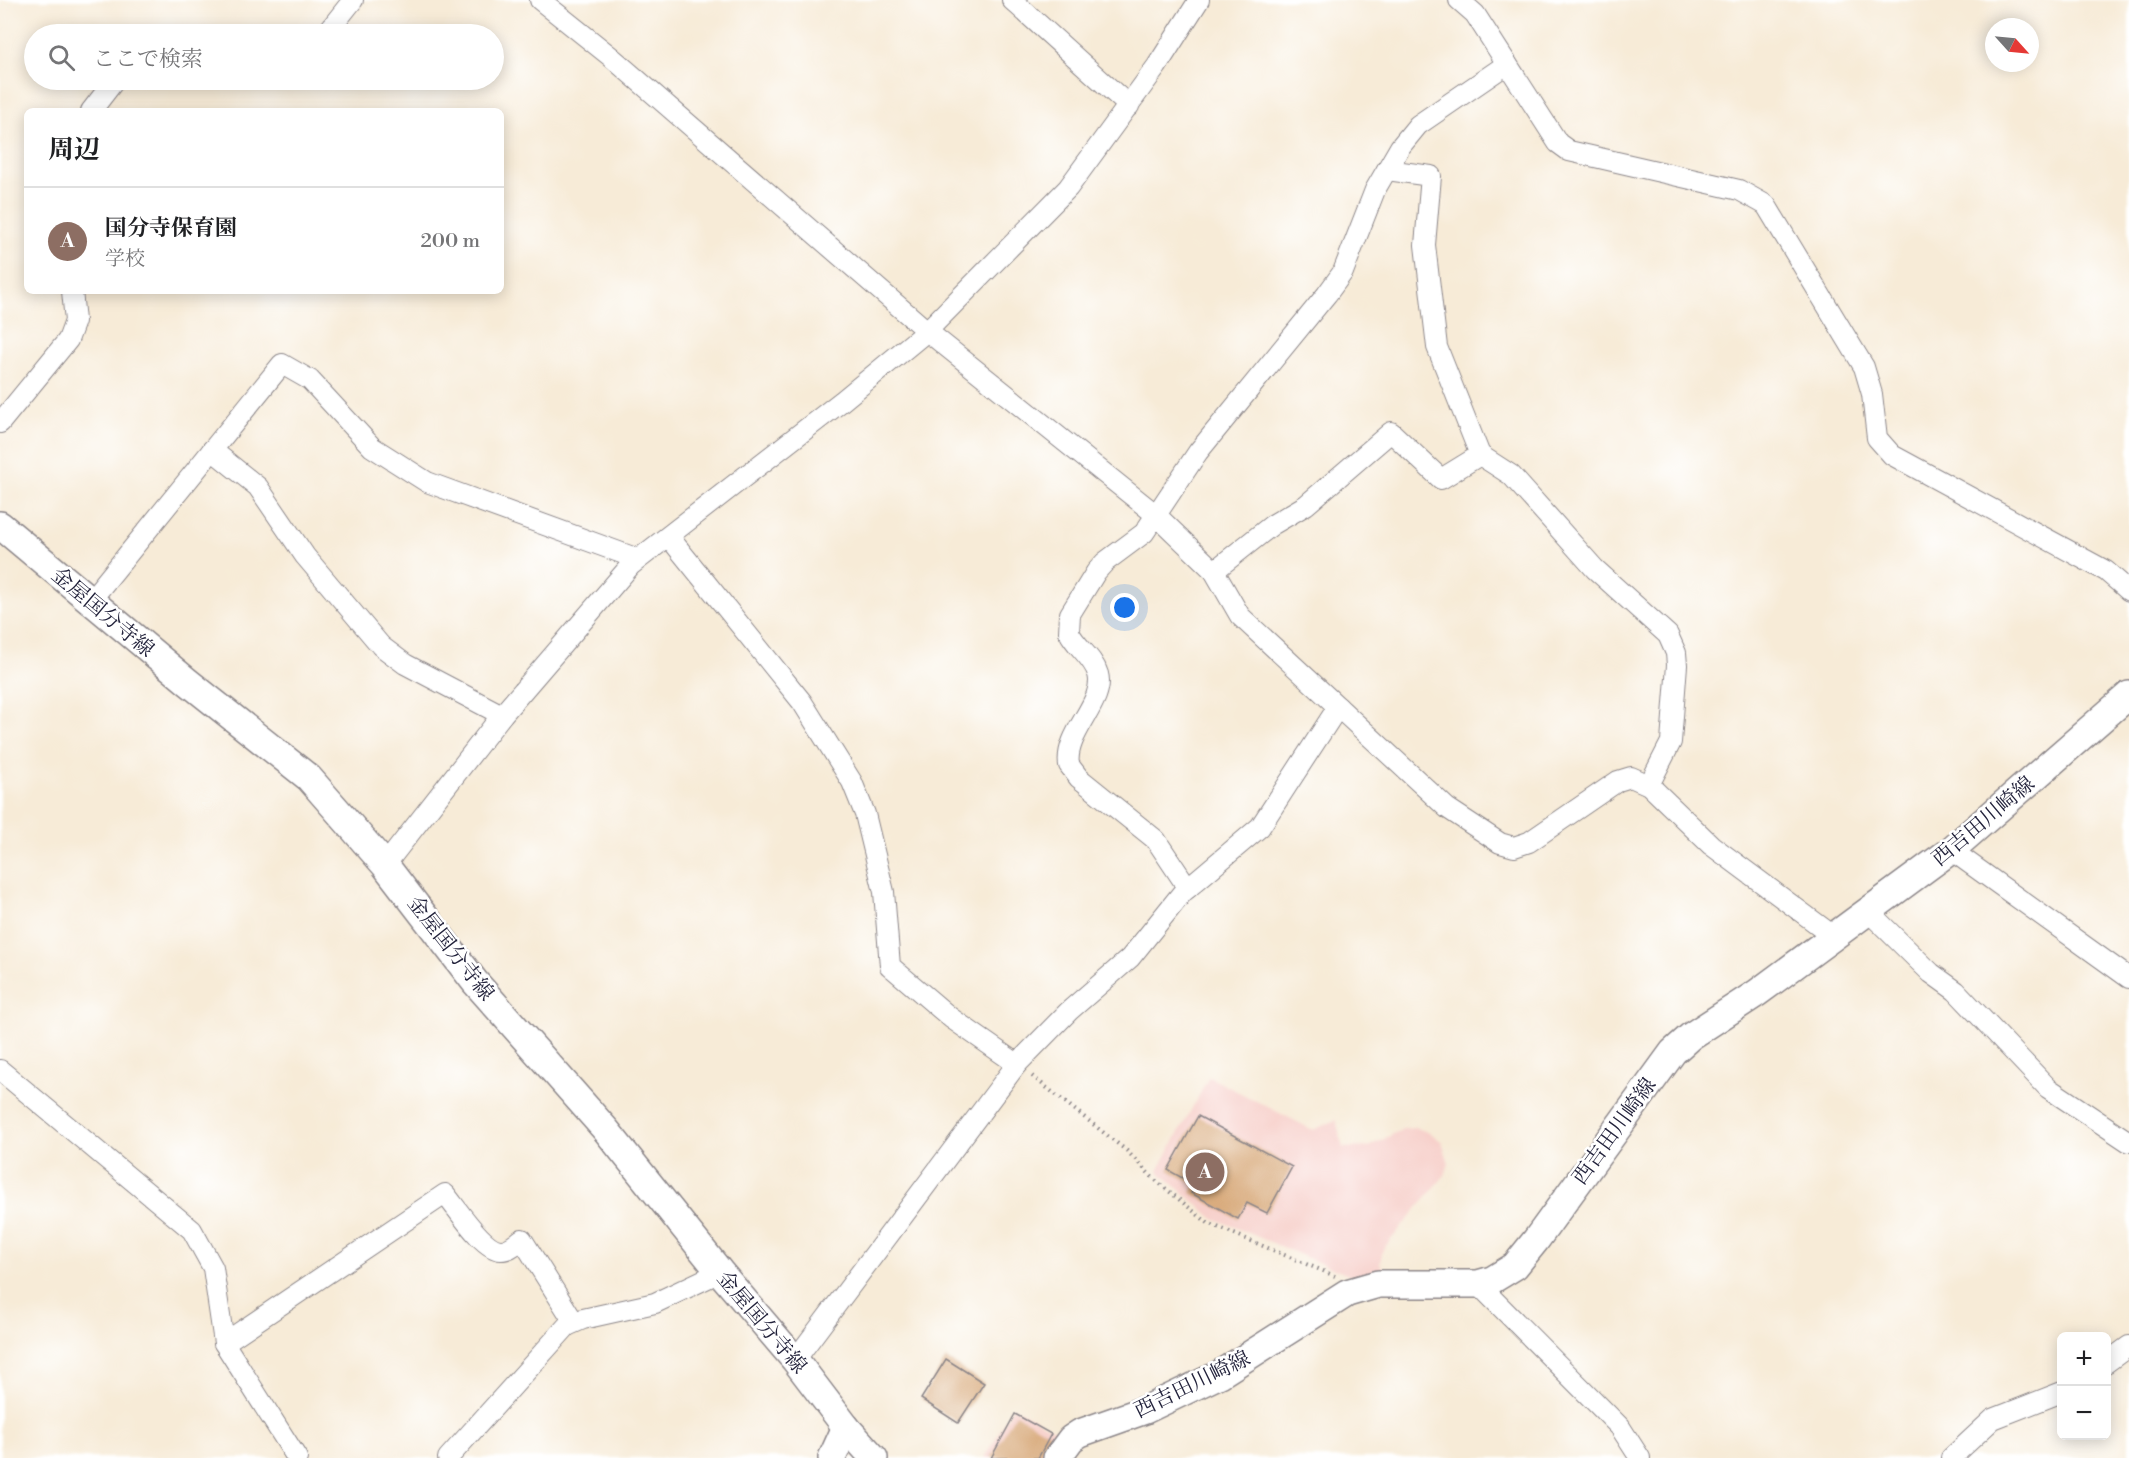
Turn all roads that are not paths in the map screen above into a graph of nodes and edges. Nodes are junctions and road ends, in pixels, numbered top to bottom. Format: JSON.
{"nodes":[{"id":1,"x":353,"y":0,"type":"edge"},
{"id":2,"x":540,"y":0,"type":"edge"},
{"id":3,"x":1012,"y":0,"type":"edge"},
{"id":4,"x":1199,"y":0,"type":"edge"},
{"id":5,"x":1459,"y":0,"type":"edge"},
{"id":6,"x":334,"y":24,"type":"edge"},
{"id":7,"x":1507,"y":64,"type":"junction"},
{"id":8,"x":107,"y":90,"type":"edge"},
{"id":9,"x":1129,"y":106,"type":"junction"},
{"id":10,"x":93,"y":108,"type":"edge"},
{"id":11,"x":1387,"y":170,"type":"junction"},
{"id":12,"x":72,"y":294,"type":"edge"},
{"id":13,"x":927,"y":331,"type":"junction"},
{"id":14,"x":0,"y":423,"type":"edge"},
{"id":15,"x":212,"y":450,"type":"junction"},
{"id":16,"x":1480,"y":455,"type":"junction"},
{"id":17,"x":1155,"y":514,"type":"junction"},
{"id":18,"x":0,"y":525,"type":"edge"},
{"id":19,"x":669,"y":537,"type":"junction"},
{"id":20,"x":638,"y":559,"type":"junction"},
{"id":21,"x":1215,"y":571,"type":"junction"},
{"id":22,"x":2129,"y":591,"type":"edge"},
{"id":23,"x":90,"y":601,"type":"junction"},
{"id":24,"x":2129,"y":695,"type":"edge"},
{"id":25,"x":1338,"y":707,"type":"junction"},
{"id":26,"x":502,"y":715,"type":"junction"},
{"id":27,"x":1649,"y":785,"type":"junction"},
{"id":28,"x":1951,"y":849,"type":"junction"},
{"id":29,"x":385,"y":865,"type":"junction"},
{"id":30,"x":1188,"y":888,"type":"junction"},
{"id":31,"x":1868,"y":911,"type":"junction"},
{"id":32,"x":1832,"y":935,"type":"junction"},
{"id":33,"x":2129,"y":978,"type":"edge"},
{"id":34,"x":1017,"y":1064,"type":"junction"},
{"id":35,"x":0,"y":1070,"type":"edge"},
{"id":36,"x":2129,"y":1142,"type":"edge"},
{"id":37,"x":720,"y":1272,"type":"junction"},
{"id":38,"x":1478,"y":1284,"type":"junction"},
{"id":39,"x":574,"y":1322,"type":"junction"},
{"id":40,"x":224,"y":1343,"type":"junction"},
{"id":41,"x":2129,"y":1346,"type":"edge"},
{"id":42,"x":2111,"y":1359,"type":"edge"},
{"id":43,"x":795,"y":1360,"type":"junction"},
{"id":44,"x":2057,"y":1394,"type":"edge"},
{"id":45,"x":846,"y":1427,"type":"junction"},
{"id":46,"x":297,"y":1458,"type":"edge"},
{"id":47,"x":448,"y":1458,"type":"edge"},
{"id":48,"x":832,"y":1458,"type":"edge"},
{"id":49,"x":874,"y":1458,"type":"edge"},
{"id":50,"x":1057,"y":1458,"type":"edge"},
{"id":51,"x":1640,"y":1458,"type":"edge"},
{"id":52,"x":1951,"y":1458,"type":"edge"}],
"edges":[{"from":1,"to":6,"type":"street"},
{"from":2,"to":13,"type":"street"},
{"from":3,"to":9,"type":"street"},
{"from":4,"to":9,"type":"street"},
{"from":5,"to":7,"type":"street"},
{"from":7,"to":11,"type":"street"},
{"from":7,"to":22,"type":"street"},
{"from":8,"to":10,"type":"street"},
{"from":9,"to":13,"type":"street"},
{"from":11,"to":16,"type":"street"},
{"from":11,"to":17,"type":"street"},
{"from":12,"to":14,"type":"street"},
{"from":13,"to":17,"type":"street"},
{"from":13,"to":19,"type":"street"},
{"from":15,"to":20,"type":"street"},
{"from":15,"to":23,"type":"street"},
{"from":15,"to":26,"type":"street"},
{"from":16,"to":21,"type":"street"},
{"from":16,"to":27,"type":"street"},
{"from":17,"to":21,"type":"street"},
{"from":17,"to":30,"type":"street"},
{"from":18,"to":23,"type":"main road","name":"金屋国分寺線"},
{"from":19,"to":20,"type":"street"},
{"from":19,"to":34,"type":"street"},
{"from":20,"to":26,"type":"street"},
{"from":21,"to":25,"type":"street"},
{"from":23,"to":29,"type":"main road","name":"金屋国分寺線"},
{"from":24,"to":28,"type":"main road","name":"西吉田川崎線"},
{"from":25,"to":27,"type":"street"},
{"from":25,"to":30,"type":"street"},
{"from":26,"to":29,"type":"street"},
{"from":27,"to":32,"type":"street"},
{"from":28,"to":31,"type":"main road","name":"西吉田川崎線"},
{"from":28,"to":33,"type":"street"},
{"from":29,"to":37,"type":"main road","name":"金屋国分寺線"},
{"from":30,"to":34,"type":"street"},
{"from":31,"to":32,"type":"main road","name":"西吉田川崎線"},
{"from":31,"to":36,"type":"street"},
{"from":32,"to":38,"type":"main road","name":"西吉田川崎線"},
{"from":34,"to":43,"type":"street"},
{"from":35,"to":40,"type":"street"},
{"from":37,"to":39,"type":"street"},
{"from":37,"to":43,"type":"main road","name":"金屋国分寺線"},
{"from":38,"to":50,"type":"main road","name":"西吉田川崎線"},
{"from":38,"to":51,"type":"street"},
{"from":39,"to":40,"type":"street"},
{"from":39,"to":47,"type":"street"},
{"from":40,"to":46,"type":"street"},
{"from":41,"to":42,"type":"street"},
{"from":43,"to":45,"type":"main road","name":"金屋国分寺線"},
{"from":44,"to":52,"type":"street"},
{"from":45,"to":48,"type":"main road"},
{"from":45,"to":49,"type":"main road"}]}
